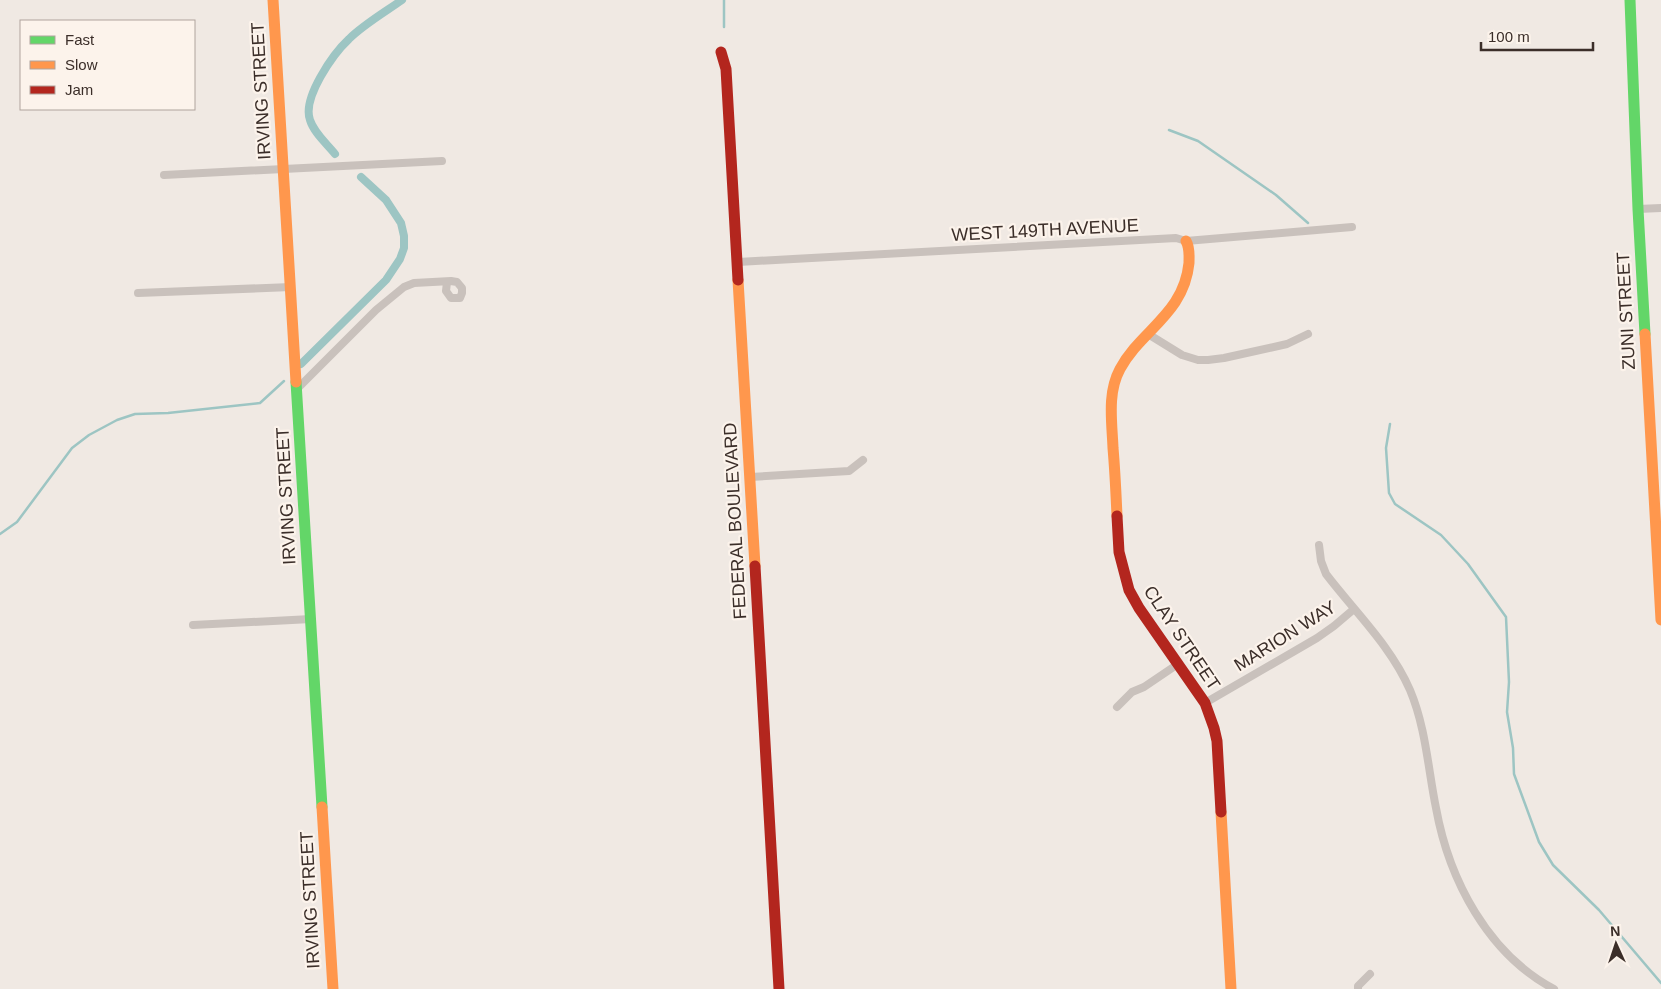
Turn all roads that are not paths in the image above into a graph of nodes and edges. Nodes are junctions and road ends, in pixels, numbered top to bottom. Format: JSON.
{"nodes":[{"id":1,"x":273,"y":0,"type":"edge"},
{"id":2,"x":1630,"y":0,"type":"edge"},
{"id":3,"x":721,"y":52,"type":"dead end"},
{"id":4,"x":442,"y":161,"type":"dead end"},
{"id":5,"x":284,"y":170,"type":"junction"},
{"id":6,"x":164,"y":175,"type":"dead end"},
{"id":7,"x":1661,"y":208,"type":"edge"},
{"id":8,"x":1638,"y":209,"type":"junction"},
{"id":9,"x":1352,"y":227,"type":"dead end"},
{"id":10,"x":1186,"y":241,"type":"junction"},
{"id":11,"x":738,"y":262,"type":"junction"},
{"id":12,"x":447,"y":282,"type":"dead end"},
{"id":13,"x":291,"y":287,"type":"junction"},
{"id":14,"x":138,"y":293,"type":"dead end"},
{"id":15,"x":1148,"y":334,"type":"junction"},
{"id":16,"x":1308,"y":334,"type":"dead end"},
{"id":17,"x":297,"y":389,"type":"junction"},
{"id":18,"x":863,"y":460,"type":"dead end"},
{"id":19,"x":750,"y":477,"type":"junction"},
{"id":20,"x":1319,"y":545,"type":"dead end"},
{"id":21,"x":1354,"y":609,"type":"junction"},
{"id":22,"x":311,"y":619,"type":"junction"},
{"id":23,"x":1661,"y":620,"type":"edge"},
{"id":24,"x":193,"y":625,"type":"dead end"},
{"id":25,"x":1178,"y":664,"type":"junction"},
{"id":26,"x":1205,"y":703,"type":"junction"},
{"id":27,"x":1117,"y":707,"type":"dead end"},
{"id":28,"x":1370,"y":974,"type":"dead end"},
{"id":29,"x":333,"y":989,"type":"edge"},
{"id":30,"x":779,"y":989,"type":"edge"},
{"id":31,"x":1231,"y":989,"type":"edge"},
{"id":32,"x":1358,"y":989,"type":"edge"},
{"id":33,"x":1554,"y":989,"type":"edge"}],
"edges":[{"from":1,"to":5,"type":"street","name":"IRVING STREET"},
{"from":2,"to":8,"type":"street","name":"ZUNI STREET"},
{"from":3,"to":11,"type":"street","name":"FEDERAL BOULEVARD"},
{"from":4,"to":5,"type":"street"},
{"from":5,"to":6,"type":"street"},
{"from":5,"to":13,"type":"street","name":"IRVING STREET"},
{"from":7,"to":8,"type":"street"},
{"from":8,"to":23,"type":"street","name":"ZUNI STREET"},
{"from":9,"to":10,"type":"street","name":"WEST 149TH AVENUE"},
{"from":10,"to":11,"type":"street","name":"WEST 149TH AVENUE"},
{"from":10,"to":15,"type":"street","name":"CLAY STREET"},
{"from":11,"to":19,"type":"street","name":"FEDERAL BOULEVARD"},
{"from":12,"to":17,"type":"street"},
{"from":13,"to":14,"type":"street"},
{"from":13,"to":17,"type":"street","name":"IRVING STREET"},
{"from":15,"to":16,"type":"street"},
{"from":15,"to":25,"type":"street","name":"CLAY STREET"},
{"from":17,"to":22,"type":"street","name":"IRVING STREET"},
{"from":18,"to":19,"type":"street"},
{"from":19,"to":30,"type":"street","name":"FEDERAL BOULEVARD"},
{"from":20,"to":21,"type":"street"},
{"from":21,"to":26,"type":"street","name":"MARION WAY"},
{"from":21,"to":33,"type":"street"},
{"from":22,"to":24,"type":"street"},
{"from":22,"to":29,"type":"street","name":"IRVING STREET"},
{"from":25,"to":26,"type":"street","name":"CLAY STREET"},
{"from":25,"to":27,"type":"street"},
{"from":26,"to":31,"type":"street","name":"CLAY STREET"},
{"from":28,"to":32,"type":"street"}]}
